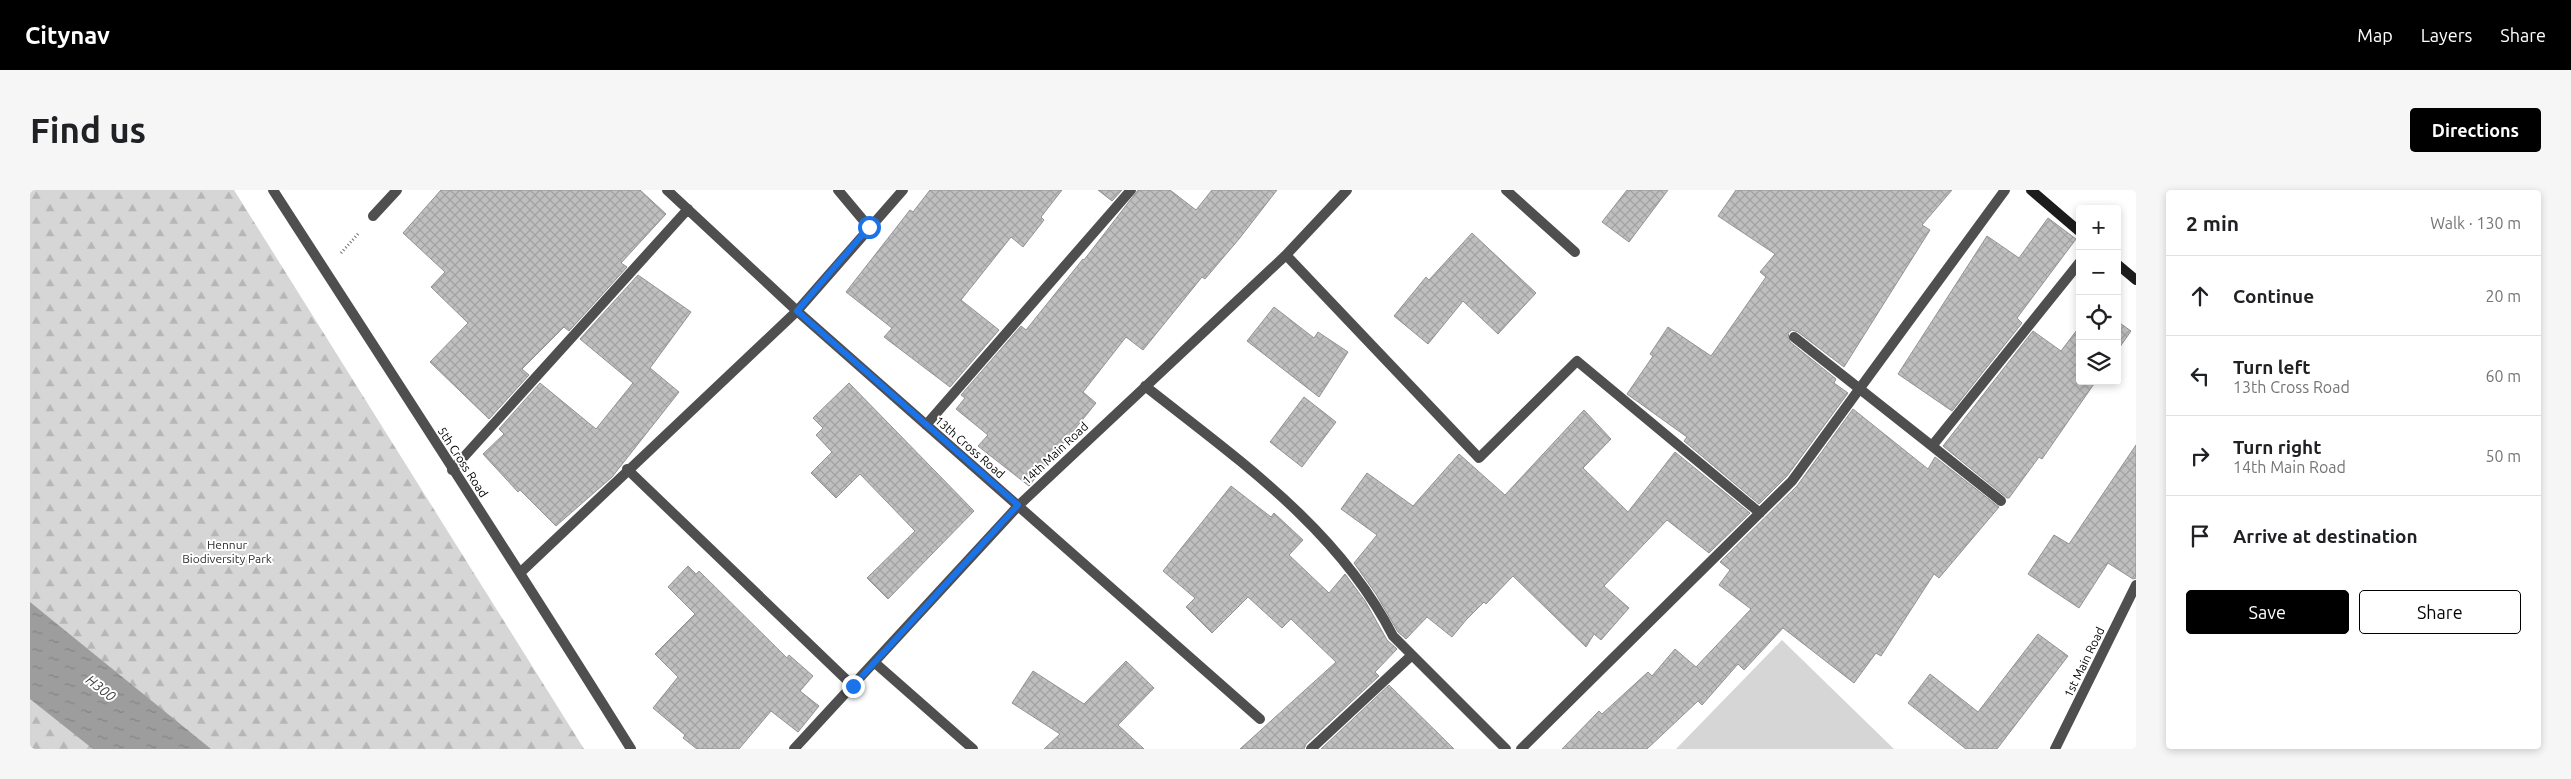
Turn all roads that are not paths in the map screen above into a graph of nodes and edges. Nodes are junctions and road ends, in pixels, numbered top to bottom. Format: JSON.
{"nodes":[{"id":1,"x":273,"y":190,"type":"edge"},
{"id":2,"x":397,"y":190,"type":"edge"},
{"id":3,"x":667,"y":190,"type":"edge"},
{"id":4,"x":838,"y":190,"type":"edge"},
{"id":5,"x":903,"y":190,"type":"edge"},
{"id":6,"x":1131,"y":190,"type":"edge"},
{"id":7,"x":1347,"y":190,"type":"edge"},
{"id":8,"x":1506,"y":190,"type":"edge"},
{"id":9,"x":2005,"y":190,"type":"edge"},
{"id":10,"x":2031,"y":190,"type":"edge"},
{"id":11,"x":688,"y":209,"type":"junction"},
{"id":12,"x":373,"y":216,"type":"road end"},
{"id":13,"x":869,"y":227,"type":"junction"},
{"id":14,"x":2076,"y":229,"type":"edge"},
{"id":15,"x":1574,"y":252,"type":"dead end"},
{"id":16,"x":1286,"y":255,"type":"junction"},
{"id":17,"x":2076,"y":267,"type":"edge"},
{"id":18,"x":2121,"y":267,"type":"edge"},
{"id":19,"x":2136,"y":280,"type":"edge"},
{"id":20,"x":797,"y":311,"type":"junction"},
{"id":21,"x":1794,"y":336,"type":"dead end"},
{"id":22,"x":1145,"y":386,"type":"junction"},
{"id":23,"x":1860,"y":390,"type":"junction"},
{"id":24,"x":926,"y":425,"type":"junction"},
{"id":25,"x":1932,"y":446,"type":"junction"},
{"id":26,"x":627,"y":469,"type":"junction"},
{"id":27,"x":452,"y":470,"type":"junction"},
{"id":28,"x":2001,"y":501,"type":"dead end"},
{"id":29,"x":1018,"y":505,"type":"junction"},
{"id":30,"x":1760,"y":513,"type":"junction"},
{"id":31,"x":521,"y":572,"type":"junction"},
{"id":32,"x":2136,"y":585,"type":"edge"},
{"id":33,"x":1412,"y":655,"type":"junction"},
{"id":34,"x":874,"y":662,"type":"junction"},
{"id":35,"x":853,"y":686,"type":"junction"},
{"id":36,"x":1260,"y":719,"type":"dead end"},
{"id":37,"x":631,"y":749,"type":"edge"},
{"id":38,"x":794,"y":749,"type":"edge"},
{"id":39,"x":973,"y":749,"type":"edge"},
{"id":40,"x":1311,"y":749,"type":"edge"},
{"id":41,"x":1506,"y":749,"type":"edge"},
{"id":42,"x":1521,"y":749,"type":"edge"},
{"id":43,"x":2055,"y":749,"type":"edge"}],
"edges":[{"from":1,"to":27,"type":"street","name":"5th Cross Road"},
{"from":2,"to":12,"type":"street"},
{"from":3,"to":11,"type":"street","name":"13th Cross Road"},
{"from":4,"to":13,"type":"street"},
{"from":5,"to":13,"type":"street"},
{"from":6,"to":24,"type":"street"},
{"from":7,"to":16,"type":"street","name":"14th Main Road"},
{"from":8,"to":15,"type":"street"},
{"from":9,"to":23,"type":"street"},
{"from":10,"to":14,"type":"main road"},
{"from":11,"to":20,"type":"street","name":"13th Cross Road"},
{"from":11,"to":27,"type":"street"},
{"from":13,"to":20,"type":"street"},
{"from":16,"to":22,"type":"street","name":"14th Main Road"},
{"from":16,"to":30,"type":"street"},
{"from":17,"to":25,"type":"street"},
{"from":18,"to":19,"type":"main road"},
{"from":20,"to":24,"type":"street","name":"13th Cross Road"},
{"from":20,"to":26,"type":"street"},
{"from":21,"to":23,"type":"street"},
{"from":22,"to":29,"type":"street","name":"14th Main Road"},
{"from":22,"to":33,"type":"street"},
{"from":23,"to":25,"type":"street"},
{"from":23,"to":30,"type":"street"},
{"from":24,"to":29,"type":"street","name":"13th Cross Road"},
{"from":25,"to":28,"type":"street"},
{"from":26,"to":31,"type":"street"},
{"from":26,"to":35,"type":"street"},
{"from":27,"to":31,"type":"street","name":"5th Cross Road"},
{"from":29,"to":34,"type":"street","name":"14th Main Road"},
{"from":29,"to":36,"type":"street","name":"13th Cross Road"},
{"from":30,"to":42,"type":"street"},
{"from":31,"to":37,"type":"street","name":"5th Cross Road"},
{"from":32,"to":43,"type":"street","name":"1st Main Road"},
{"from":33,"to":40,"type":"street"},
{"from":33,"to":41,"type":"street"},
{"from":34,"to":35,"type":"street","name":"14th Main Road"},
{"from":34,"to":39,"type":"street"},
{"from":35,"to":38,"type":"street","name":"14th Main Road"}]}
